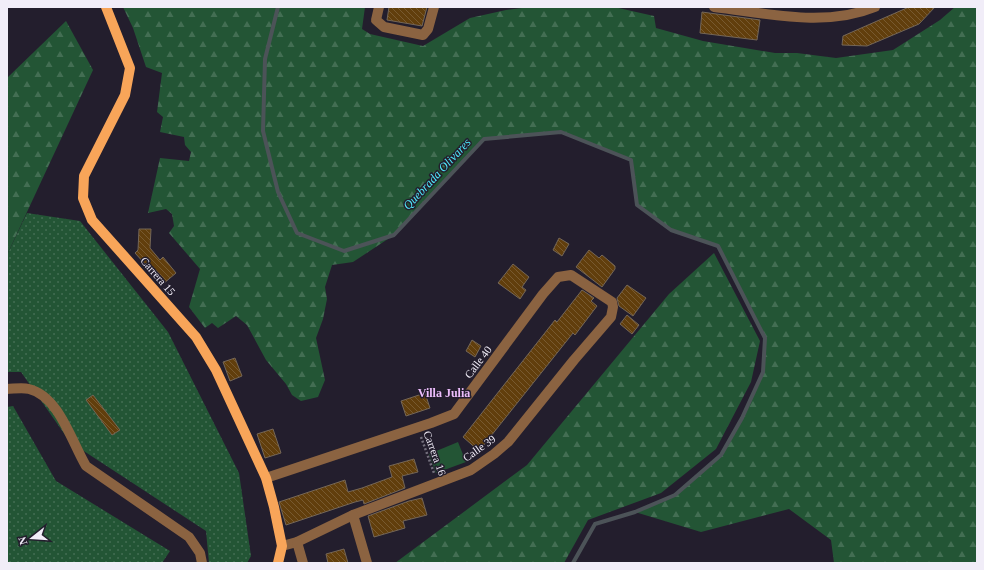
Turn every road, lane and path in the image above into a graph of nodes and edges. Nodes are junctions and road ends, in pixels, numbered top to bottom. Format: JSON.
{"nodes":[{"id":1,"x":106,"y":7,"type":"edge"},
{"id":2,"x":379,"y":7,"type":"edge"},
{"id":3,"x":434,"y":7,"type":"edge"},
{"id":4,"x":714,"y":7,"type":"edge"},
{"id":5,"x":870,"y":9,"type":"edge"},
{"id":6,"x":613,"y":307,"type":"joint"},
{"id":7,"x":7,"y":389,"type":"edge"},
{"id":8,"x":418,"y":428,"type":"junction"},
{"id":9,"x":266,"y":478,"type":"junction"},
{"id":10,"x":438,"y":483,"type":"junction"},
{"id":11,"x":353,"y":515,"type":"junction"},
{"id":12,"x":297,"y":542,"type":"junction"},
{"id":13,"x":282,"y":546,"type":"junction"},
{"id":14,"x":202,"y":563,"type":"edge"},
{"id":15,"x":278,"y":563,"type":"edge"},
{"id":16,"x":303,"y":563,"type":"edge"},
{"id":17,"x":367,"y":563,"type":"edge"}],
"edges":[{"from":1,"to":9,"type":"main road","name":"Carrera 15"},
{"from":2,"to":3,"type":"street"},
{"from":4,"to":5,"type":"street"},
{"from":6,"to":8,"type":"street","name":"Calle 40"},
{"from":6,"to":10,"type":"street","name":"Calle 39"},
{"from":7,"to":14,"type":"street"},
{"from":8,"to":9,"type":"street","name":"Calle 40"},
{"from":8,"to":10,"type":"path","name":"Carrera 16"},
{"from":9,"to":13,"type":"main road","name":"Carrera 15"},
{"from":10,"to":11,"type":"street","name":"Calle 39"},
{"from":11,"to":12,"type":"street","name":"Calle 39"},
{"from":11,"to":17,"type":"street"},
{"from":12,"to":13,"type":"street","name":"Calle 39"},
{"from":12,"to":16,"type":"street"},
{"from":13,"to":15,"type":"main road","name":"Carrera 15"}]}
